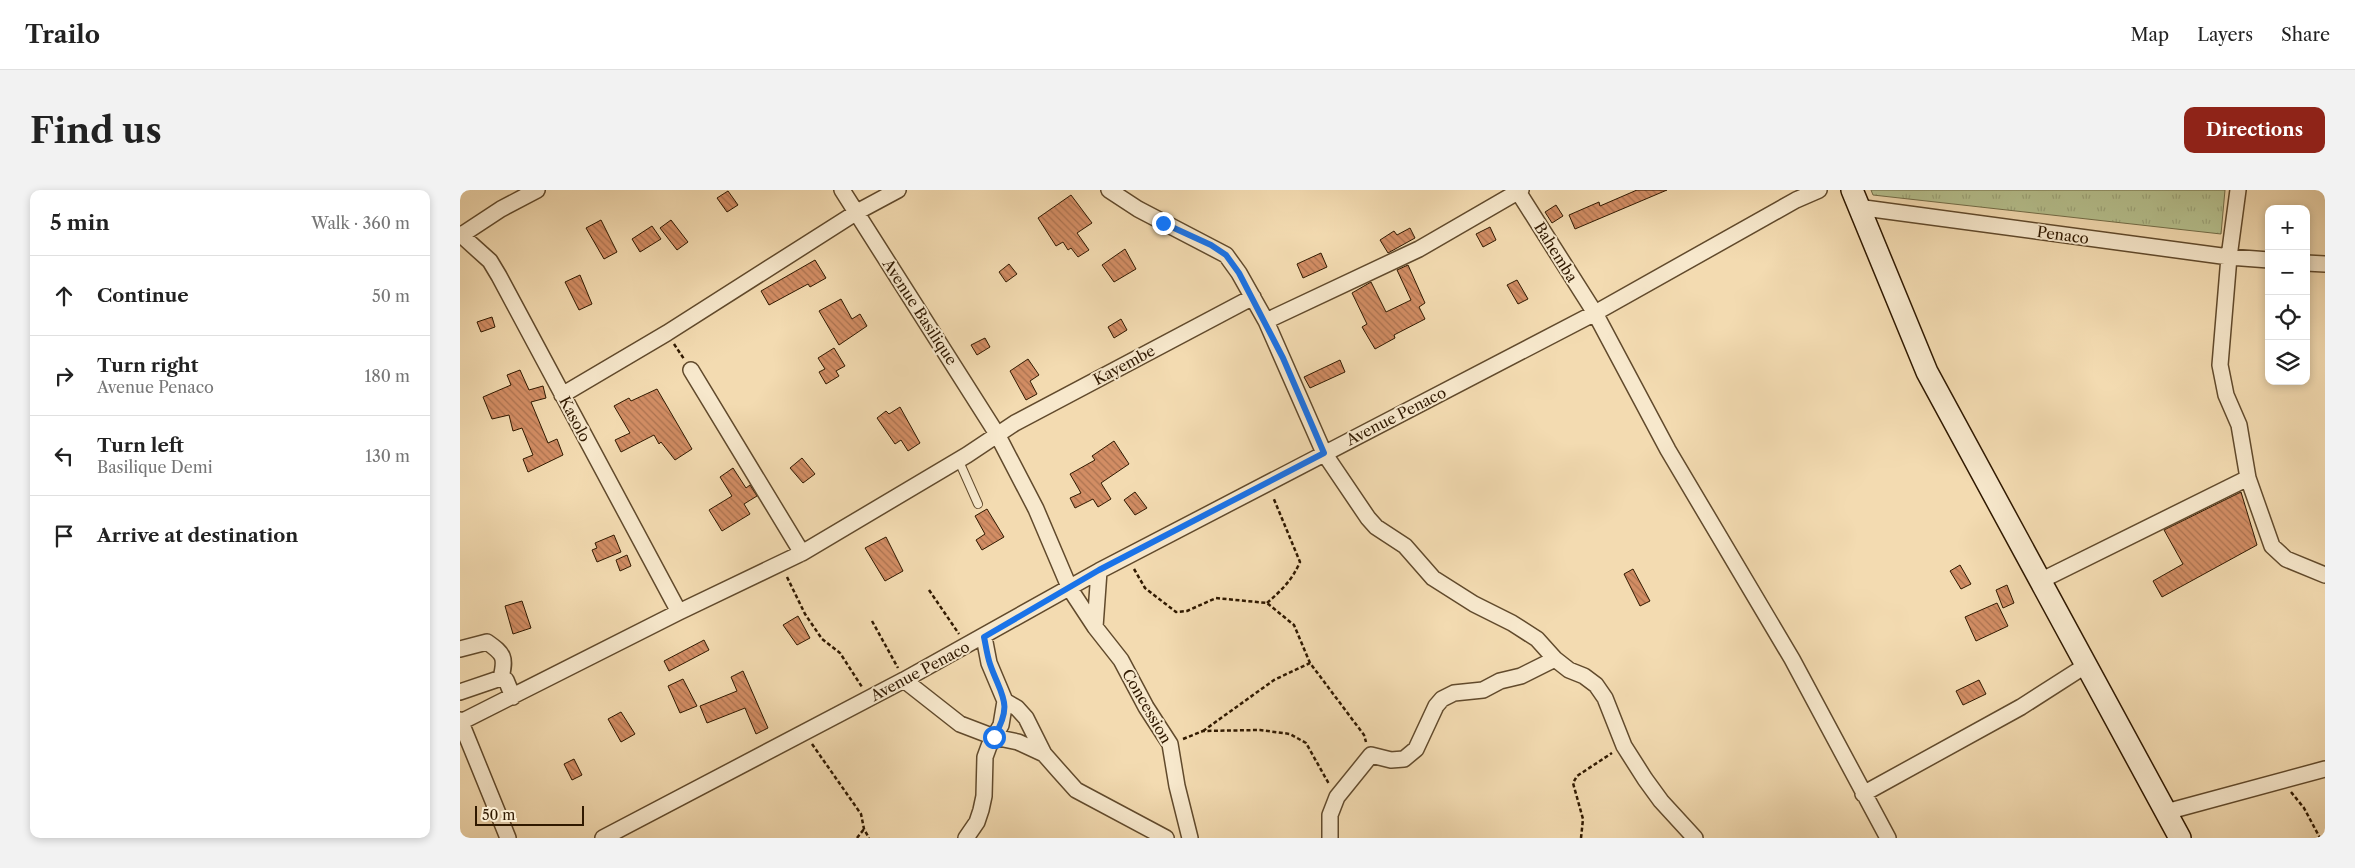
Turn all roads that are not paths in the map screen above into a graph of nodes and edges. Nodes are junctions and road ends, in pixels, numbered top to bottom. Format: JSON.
{"nodes":[{"id":1,"x":537,"y":190,"type":"edge"},
{"id":2,"x":842,"y":190,"type":"edge"},
{"id":3,"x":898,"y":190,"type":"edge"},
{"id":4,"x":1109,"y":190,"type":"edge"},
{"id":5,"x":1818,"y":190,"type":"edge"},
{"id":6,"x":2238,"y":190,"type":"edge"},
{"id":7,"x":1519,"y":191,"type":"edge"},
{"id":8,"x":1854,"y":199,"type":"edge"},
{"id":9,"x":857,"y":212,"type":"junction"},
{"id":10,"x":461,"y":235,"type":"edge"},
{"id":11,"x":2229,"y":258,"type":"junction"},
{"id":12,"x":2265,"y":260,"type":"edge"},
{"id":13,"x":2310,"y":263,"type":"edge"},
{"id":14,"x":2325,"y":264,"type":"edge"},
{"id":15,"x":1253,"y":297,"type":"junction"},
{"id":16,"x":1595,"y":313,"type":"junction"},
{"id":17,"x":1266,"y":322,"type":"junction"},
{"id":18,"x":691,"y":370,"type":"road end"},
{"id":19,"x":562,"y":395,"type":"junction"},
{"id":20,"x":997,"y":434,"type":"junction"},
{"id":21,"x":1324,"y":453,"type":"junction"},
{"id":22,"x":958,"y":459,"type":"junction"},
{"id":23,"x":2248,"y":478,"type":"junction"},
{"id":24,"x":978,"y":504,"type":"dead end"},
{"id":25,"x":802,"y":553,"type":"junction"},
{"id":26,"x":1099,"y":570,"type":"junction"},
{"id":27,"x":2325,"y":575,"type":"edge"},
{"id":28,"x":2040,"y":581,"type":"junction"},
{"id":29,"x":1070,"y":589,"type":"junction"},
{"id":30,"x":679,"y":612,"type":"junction"},
{"id":31,"x":1095,"y":627,"type":"junction"},
{"id":32,"x":984,"y":637,"type":"junction"},
{"id":33,"x":460,"y":649,"type":"edge"},
{"id":34,"x":1555,"y":659,"type":"junction"},
{"id":35,"x":2085,"y":666,"type":"junction"},
{"id":36,"x":501,"y":678,"type":"junction"},
{"id":37,"x":904,"y":680,"type":"junction"},
{"id":38,"x":460,"y":692,"type":"edge"},
{"id":39,"x":513,"y":697,"type":"junction"},
{"id":40,"x":1005,"y":701,"type":"junction"},
{"id":41,"x":460,"y":721,"type":"edge"},
{"id":42,"x":994,"y":737,"type":"junction"},
{"id":43,"x":1044,"y":754,"type":"junction"},
{"id":44,"x":2325,"y":769,"type":"edge"},
{"id":45,"x":1863,"y":794,"type":"junction"},
{"id":46,"x":2166,"y":812,"type":"junction"},
{"id":47,"x":508,"y":838,"type":"edge"},
{"id":48,"x":603,"y":838,"type":"edge"},
{"id":49,"x":966,"y":838,"type":"edge"},
{"id":50,"x":1166,"y":838,"type":"edge"},
{"id":51,"x":1190,"y":838,"type":"edge"},
{"id":52,"x":1330,"y":838,"type":"edge"},
{"id":53,"x":1696,"y":838,"type":"edge"},
{"id":54,"x":1888,"y":838,"type":"edge"},
{"id":55,"x":2180,"y":838,"type":"edge"}],
"edges":[{"from":1,"to":10,"type":"street"},
{"from":2,"to":9,"type":"street","name":"Avenue Basilique"},
{"from":3,"to":9,"type":"street"},
{"from":4,"to":15,"type":"street"},
{"from":5,"to":16,"type":"street","name":"Avenue Penaco"},
{"from":6,"to":11,"type":"street"},
{"from":7,"to":16,"type":"street","name":"Bahemba"},
{"from":7,"to":17,"type":"street"},
{"from":8,"to":11,"type":"street","name":"Penaco"},
{"from":8,"to":28,"type":"main road"},
{"from":9,"to":19,"type":"street"},
{"from":9,"to":20,"type":"street","name":"Avenue Basilique"},
{"from":10,"to":19,"type":"street","name":"Kasolo"},
{"from":11,"to":12,"type":"street","name":"Penaco"},
{"from":11,"to":23,"type":"street"},
{"from":13,"to":14,"type":"street"},
{"from":15,"to":17,"type":"street"},
{"from":15,"to":20,"type":"street","name":"Kayembe"},
{"from":16,"to":21,"type":"street","name":"Avenue Penaco"},
{"from":16,"to":45,"type":"street","name":"Bahemba"},
{"from":17,"to":21,"type":"street"},
{"from":18,"to":25,"type":"street"},
{"from":19,"to":30,"type":"street","name":"Kasolo"},
{"from":20,"to":22,"type":"street","name":"Kayembe"},
{"from":20,"to":29,"type":"street","name":"Avenue Basilique"},
{"from":21,"to":26,"type":"street","name":"Avenue Penaco"},
{"from":21,"to":34,"type":"street"},
{"from":22,"to":24,"type":"lane"},
{"from":22,"to":25,"type":"street","name":"Kayembe"},
{"from":23,"to":27,"type":"street"},
{"from":23,"to":28,"type":"street"},
{"from":25,"to":30,"type":"street","name":"Kayembe"},
{"from":26,"to":29,"type":"street","name":"Avenue Penaco"},
{"from":26,"to":31,"type":"street"},
{"from":28,"to":35,"type":"main road"},
{"from":29,"to":31,"type":"street","name":"Concession"},
{"from":29,"to":32,"type":"street","name":"Avenue Penaco"},
{"from":30,"to":39,"type":"street","name":"Kayembe"},
{"from":31,"to":51,"type":"street","name":"Concession"},
{"from":32,"to":37,"type":"street","name":"Avenue Penaco"},
{"from":32,"to":40,"type":"street"},
{"from":33,"to":36,"type":"street"},
{"from":34,"to":52,"type":"street"},
{"from":34,"to":53,"type":"street"},
{"from":35,"to":45,"type":"street"},
{"from":35,"to":46,"type":"main road"},
{"from":36,"to":38,"type":"street"},
{"from":36,"to":39,"type":"street"},
{"from":37,"to":42,"type":"street"},
{"from":37,"to":48,"type":"street","name":"Avenue Penaco"},
{"from":39,"to":41,"type":"street","name":"Kayembe"},
{"from":40,"to":42,"type":"street"},
{"from":40,"to":43,"type":"street"},
{"from":41,"to":47,"type":"street"},
{"from":42,"to":43,"type":"street"},
{"from":42,"to":49,"type":"street"},
{"from":43,"to":50,"type":"street"},
{"from":44,"to":46,"type":"street"},
{"from":45,"to":54,"type":"street","name":"Bahemba"},
{"from":46,"to":55,"type":"main road"}]}
